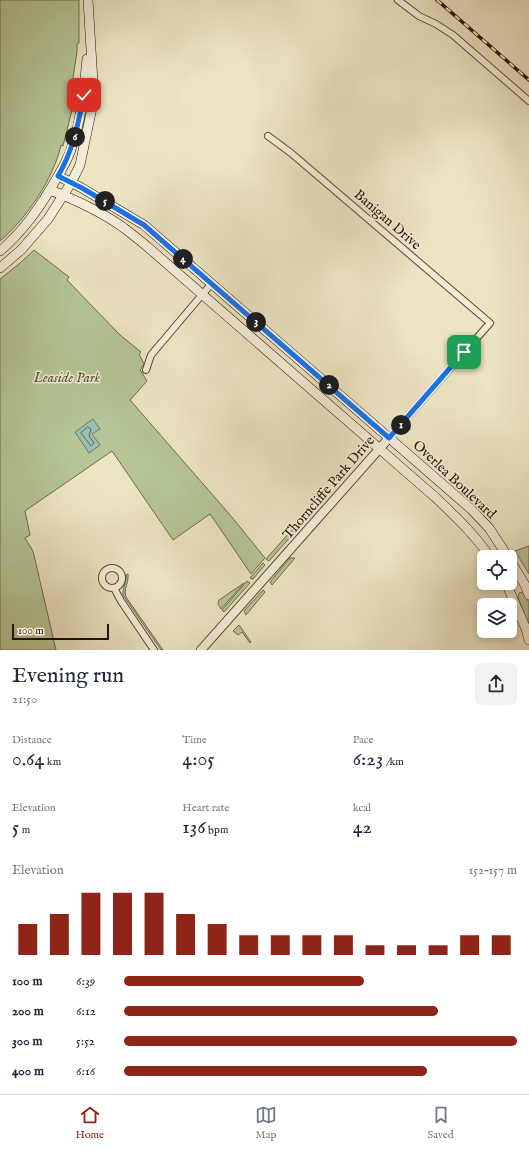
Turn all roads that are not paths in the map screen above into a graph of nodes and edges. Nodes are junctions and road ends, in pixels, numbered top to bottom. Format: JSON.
{"nodes":[{"id":1,"x":88,"y":0,"type":"edge"},
{"id":2,"x":398,"y":0,"type":"edge"},
{"id":3,"x":90,"y":38,"type":"junction"},
{"id":4,"x":529,"y":101,"type":"edge"},
{"id":5,"x":268,"y":136,"type":"dead end"},
{"id":6,"x":58,"y":176,"type":"junction"},
{"id":7,"x":71,"y":183,"type":"junction"},
{"id":8,"x":50,"y":190,"type":"junction"},
{"id":9,"x":64,"y":195,"type":"junction"},
{"id":10,"x":0,"y":251,"type":"edge"},
{"id":11,"x":0,"y":268,"type":"edge"},
{"id":12,"x":212,"y":283,"type":"junction"},
{"id":13,"x":202,"y":294,"type":"junction"},
{"id":14,"x":490,"y":323,"type":"joint"},
{"id":15,"x":146,"y":370,"type":"dead end"},
{"id":16,"x":389,"y":438,"type":"junction"},
{"id":17,"x":379,"y":449,"type":"junction"},
{"id":18,"x":485,"y":550,"type":"edge"},
{"id":19,"x":503,"y":550,"type":"edge"},
{"id":20,"x":517,"y":572,"type":"edge"},
{"id":21,"x":114,"y":588,"type":"dead end"},
{"id":22,"x":509,"y":590,"type":"edge"},
{"id":23,"x":529,"y":595,"type":"edge"},
{"id":24,"x":529,"y":640,"type":"edge"},
{"id":25,"x":154,"y":650,"type":"edge"},
{"id":26,"x":201,"y":650,"type":"edge"}],
"edges":[{"from":1,"to":3,"type":"main road"},
{"from":2,"to":4,"type":"street"},
{"from":3,"to":6,"type":"main road"},
{"from":3,"to":7,"type":"main road"},
{"from":5,"to":14,"type":"street","name":"Banigan Drive"},
{"from":6,"to":7,"type":"main road","name":"Overlea Boulevard"},
{"from":6,"to":8,"type":"main road"},
{"from":7,"to":9,"type":"main road"},
{"from":7,"to":12,"type":"main road","name":"Overlea Boulevard"},
{"from":8,"to":9,"type":"main road","name":"Overlea Boulevard"},
{"from":8,"to":10,"type":"main road"},
{"from":9,"to":11,"type":"main road"},
{"from":9,"to":13,"type":"main road","name":"Overlea Boulevard"},
{"from":12,"to":13,"type":"street"},
{"from":12,"to":16,"type":"main road","name":"Overlea Boulevard"},
{"from":13,"to":15,"type":"street"},
{"from":13,"to":17,"type":"main road","name":"Overlea Boulevard"},
{"from":14,"to":16,"type":"street","name":"Thorncliffe Park Drive"},
{"from":16,"to":17,"type":"street","name":"Thorncliffe Park Drive"},
{"from":16,"to":19,"type":"main road","name":"Overlea Boulevard"},
{"from":17,"to":18,"type":"main road","name":"Overlea Boulevard"},
{"from":17,"to":26,"type":"street","name":"Thorncliffe Park Drive"},
{"from":20,"to":23,"type":"main road"},
{"from":21,"to":25,"type":"street"},
{"from":22,"to":24,"type":"main road"}]}
